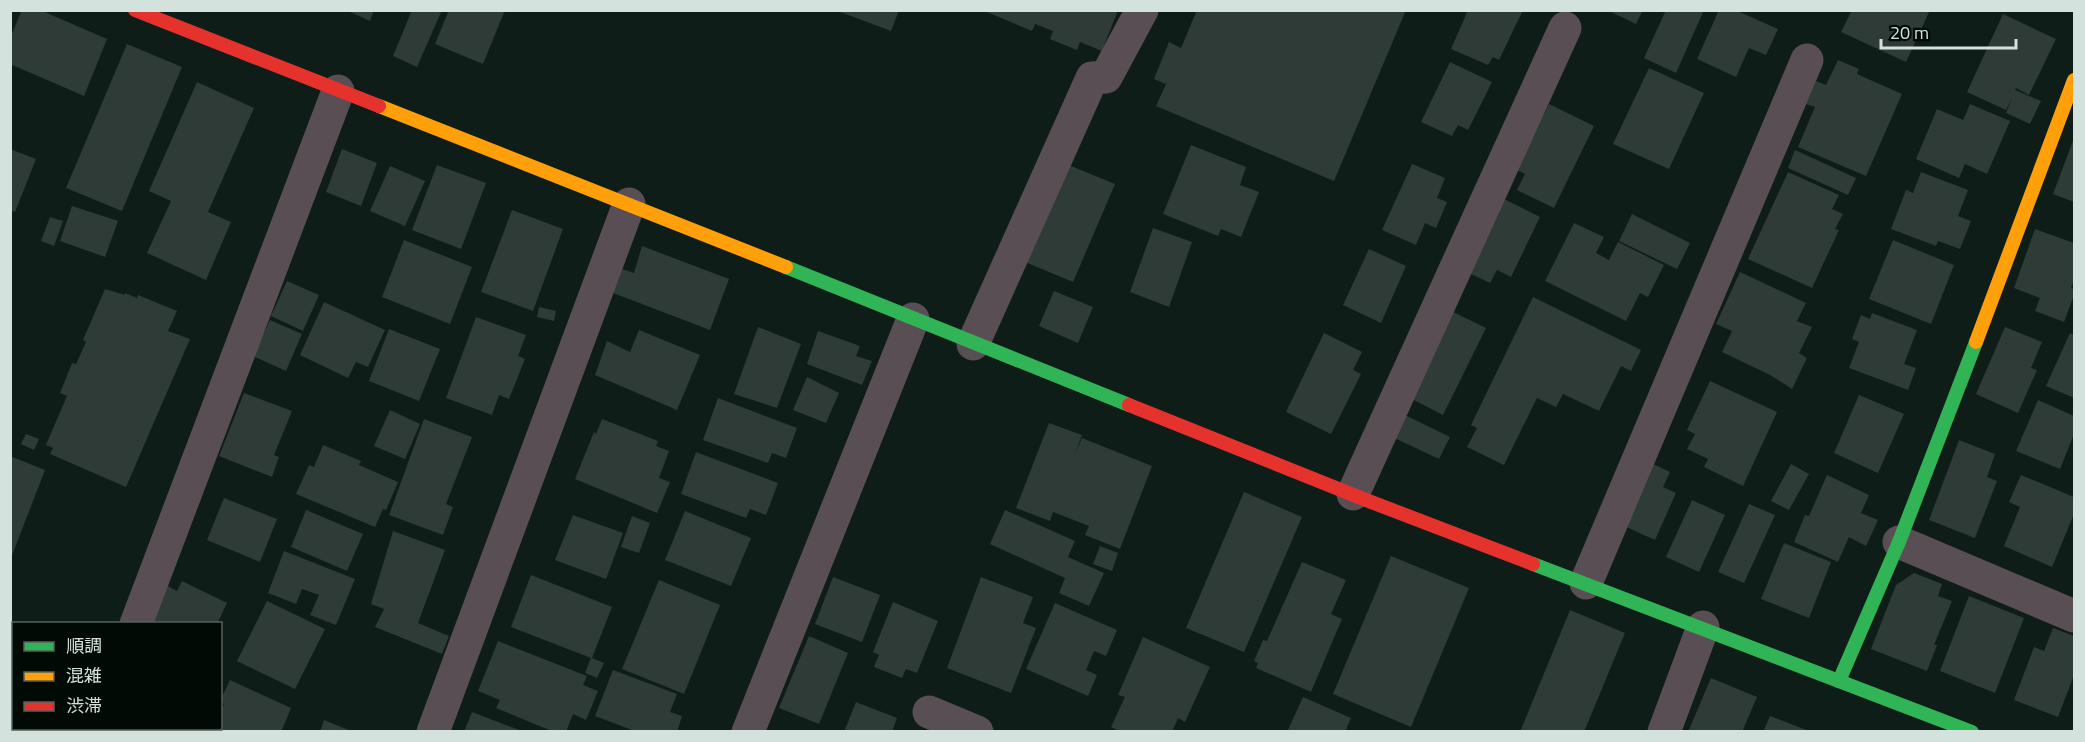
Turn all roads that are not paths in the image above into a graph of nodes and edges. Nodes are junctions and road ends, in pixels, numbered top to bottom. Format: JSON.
{"nodes":[{"id":1,"x":135,"y":10,"type":"edge"},
{"id":2,"x":1142,"y":10,"type":"edge"},
{"id":3,"x":1565,"y":28,"type":"dead end"},
{"id":4,"x":1807,"y":60,"type":"dead end"},
{"id":5,"x":2074,"y":80,"type":"edge"},
{"id":6,"x":338,"y":91,"type":"junction"},
{"id":7,"x":629,"y":204,"type":"junction"},
{"id":8,"x":913,"y":319,"type":"junction"},
{"id":9,"x":973,"y":344,"type":"junction"},
{"id":10,"x":1353,"y":494,"type":"junction"},
{"id":11,"x":1899,"y":542,"type":"junction"},
{"id":12,"x":1586,"y":583,"type":"junction"},
{"id":13,"x":2074,"y":616,"type":"edge"},
{"id":14,"x":137,"y":622,"type":"edge"},
{"id":15,"x":1703,"y":627,"type":"junction"},
{"id":16,"x":1839,"y":681,"type":"junction"},
{"id":17,"x":929,"y":712,"type":"dead end"},
{"id":18,"x":433,"y":732,"type":"edge"},
{"id":19,"x":748,"y":732,"type":"edge"},
{"id":20,"x":977,"y":732,"type":"edge"},
{"id":21,"x":1665,"y":732,"type":"edge"},
{"id":22,"x":1972,"y":732,"type":"edge"}],
"edges":[{"from":1,"to":6,"type":"street"},
{"from":2,"to":9,"type":"street"},
{"from":3,"to":10,"type":"street"},
{"from":4,"to":12,"type":"street"},
{"from":5,"to":11,"type":"street"},
{"from":6,"to":7,"type":"street"},
{"from":6,"to":14,"type":"street"},
{"from":7,"to":8,"type":"street"},
{"from":7,"to":18,"type":"street"},
{"from":8,"to":9,"type":"street"},
{"from":8,"to":19,"type":"street"},
{"from":9,"to":10,"type":"street"},
{"from":10,"to":12,"type":"street"},
{"from":11,"to":13,"type":"street"},
{"from":11,"to":16,"type":"street"},
{"from":12,"to":15,"type":"street"},
{"from":15,"to":16,"type":"street"},
{"from":15,"to":21,"type":"street"},
{"from":16,"to":22,"type":"street"},
{"from":17,"to":20,"type":"street"}]}
